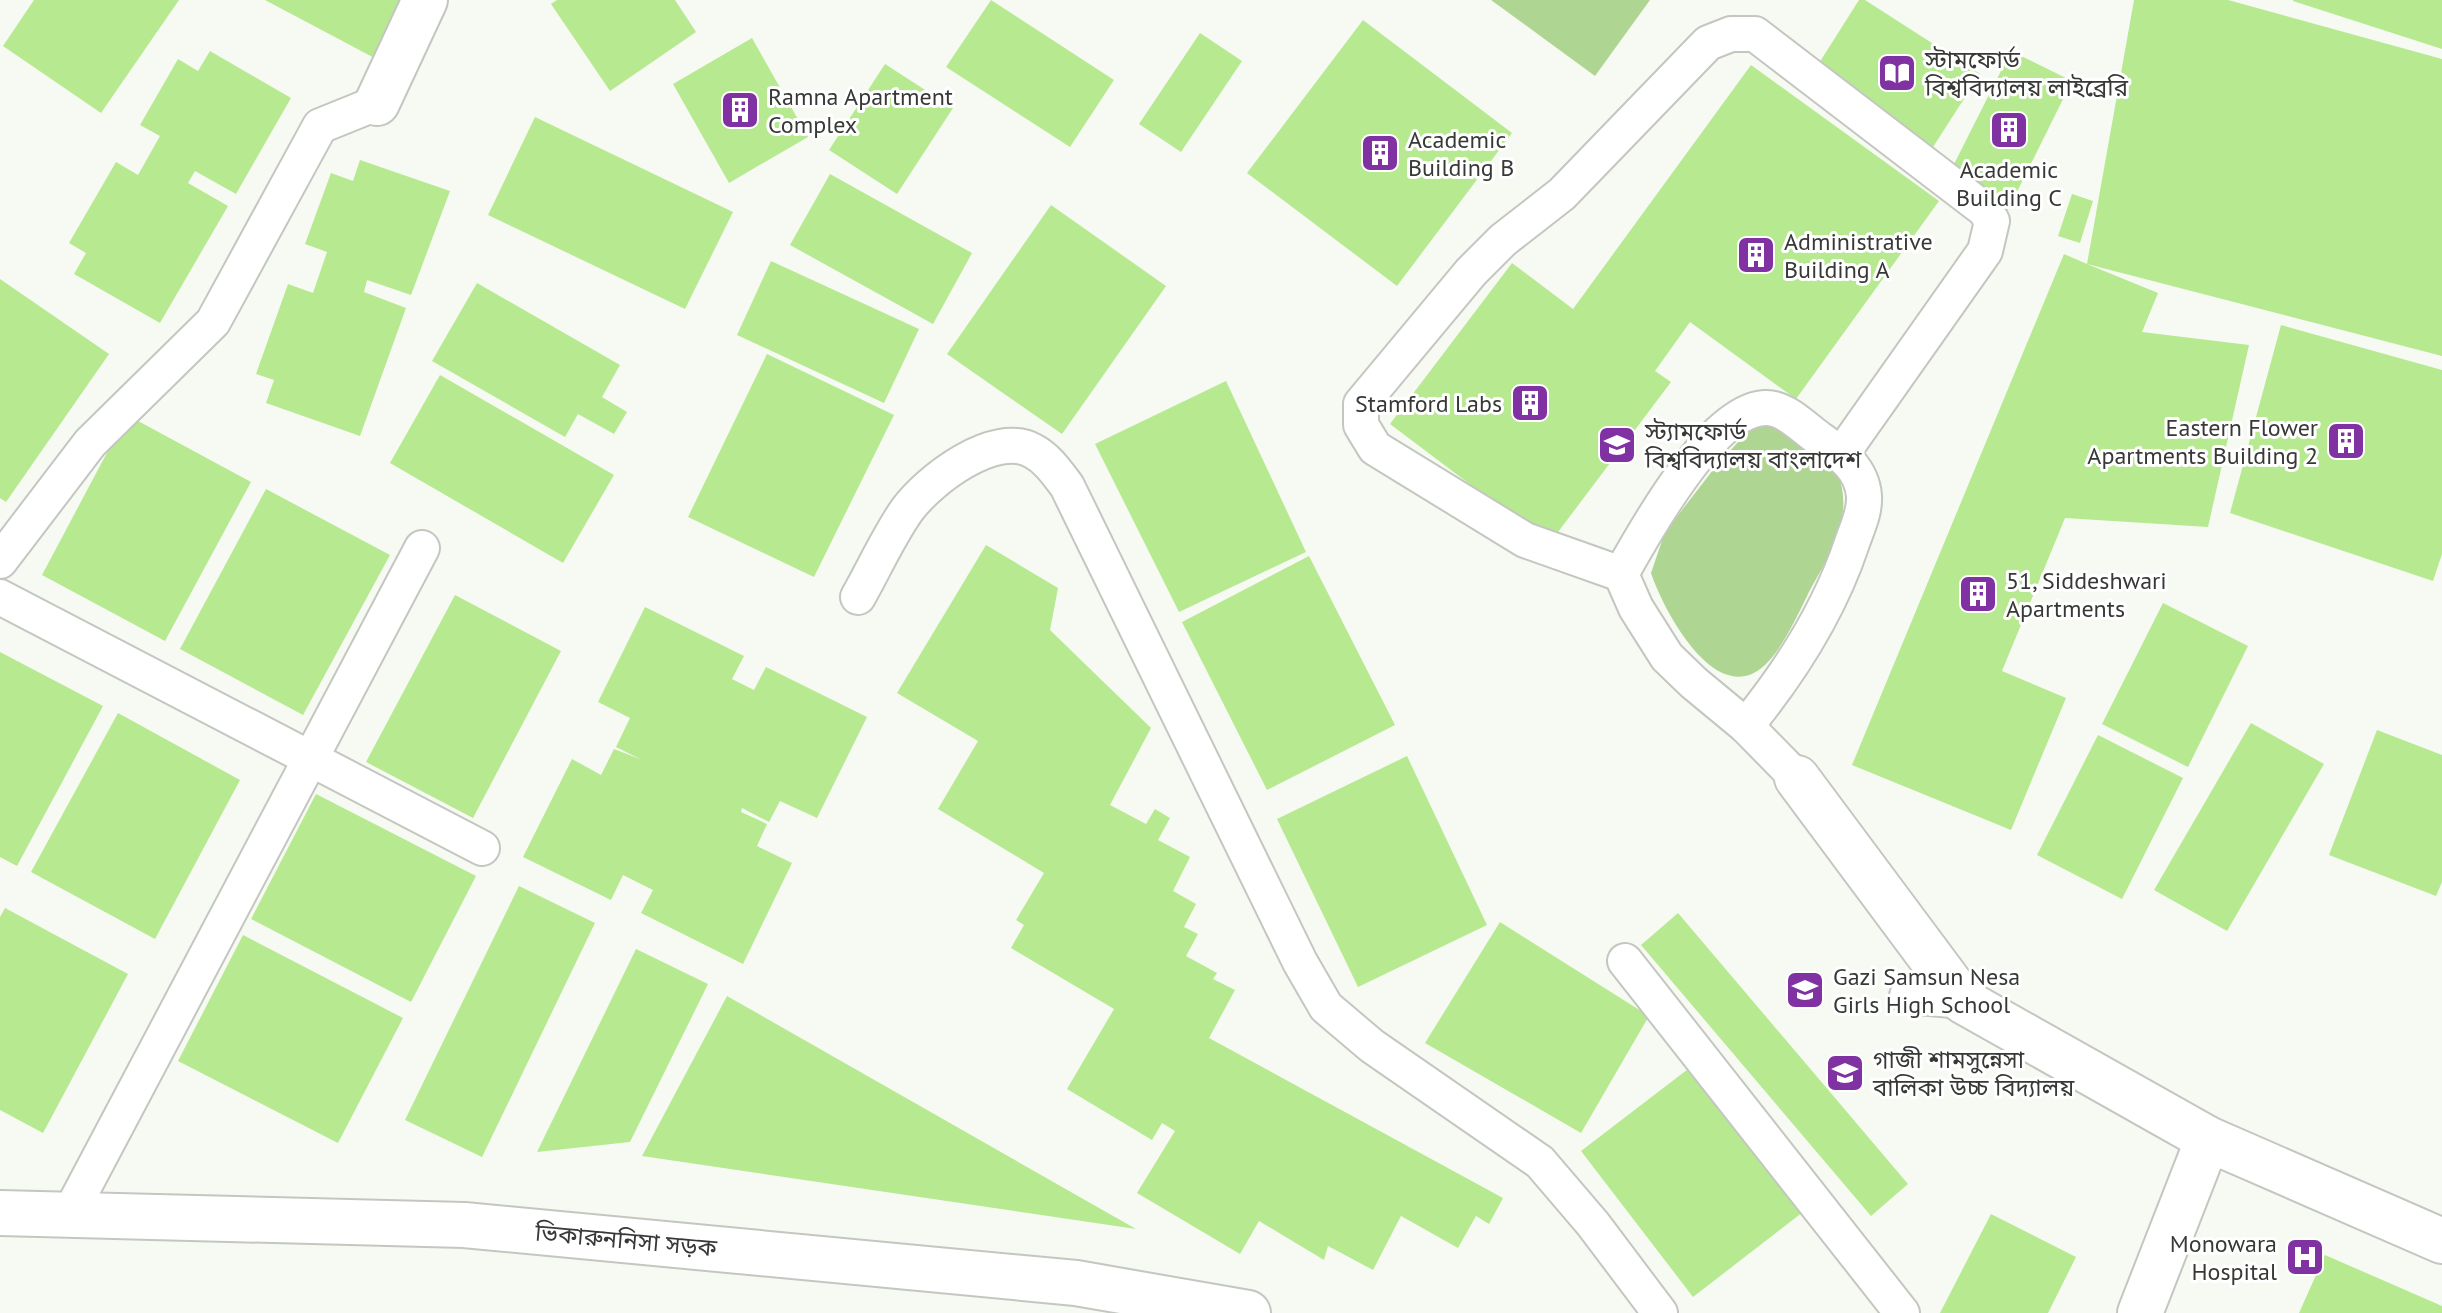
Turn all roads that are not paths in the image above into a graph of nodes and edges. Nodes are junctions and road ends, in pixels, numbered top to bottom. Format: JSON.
{"nodes":[{"id":1,"x":425,"y":0,"type":"edge"},
{"id":2,"x":377,"y":103,"type":"joint"},
{"id":3,"x":1841,"y":455,"type":"junction"},
{"id":4,"x":422,"y":548,"type":"dead end"},
{"id":5,"x":0,"y":561,"type":"edge"},
{"id":6,"x":1621,"y":574,"type":"junction"},
{"id":7,"x":0,"y":597,"type":"edge"},
{"id":8,"x":858,"y":597,"type":"dead end"},
{"id":9,"x":1746,"y":726,"type":"junction"},
{"id":10,"x":311,"y":758,"type":"junction"},
{"id":11,"x":1797,"y":778,"type":"joint"},
{"id":12,"x":482,"y":848,"type":"dead end"},
{"id":13,"x":1625,"y":961,"type":"dead end"},
{"id":14,"x":1907,"y":996,"type":"dead end"},
{"id":15,"x":1963,"y":1001,"type":"junction"},
{"id":16,"x":2208,"y":1139,"type":"junction"},
{"id":17,"x":0,"y":1213,"type":"edge"},
{"id":18,"x":69,"y":1215,"type":"junction"},
{"id":19,"x":2442,"y":1241,"type":"edge"},
{"id":20,"x":1248,"y":1313,"type":"edge"},
{"id":21,"x":1660,"y":1313,"type":"edge"},
{"id":22,"x":1902,"y":1313,"type":"edge"},
{"id":23,"x":2140,"y":1313,"type":"edge"}],
"edges":[{"from":1,"to":2,"type":"street"},
{"from":2,"to":5,"type":"lane"},
{"from":3,"to":6,"type":"lane"},
{"from":3,"to":6,"type":"lane"},
{"from":3,"to":9,"type":"lane"},
{"from":4,"to":10,"type":"lane"},
{"from":6,"to":9,"type":"lane"},
{"from":7,"to":10,"type":"lane"},
{"from":8,"to":21,"type":"lane"},
{"from":9,"to":11,"type":"lane"},
{"from":10,"to":12,"type":"lane"},
{"from":10,"to":18,"type":"lane"},
{"from":11,"to":15,"type":"street"},
{"from":13,"to":22,"type":"lane"},
{"from":14,"to":15,"type":"lane"},
{"from":15,"to":16,"type":"street"},
{"from":16,"to":19,"type":"street"},
{"from":16,"to":23,"type":"street"},
{"from":17,"to":18,"type":"street","name":"ভিকারুননিসা সড়ক"},
{"from":18,"to":20,"type":"street","name":"ভিকারুননিসা সড়ক"}]}
